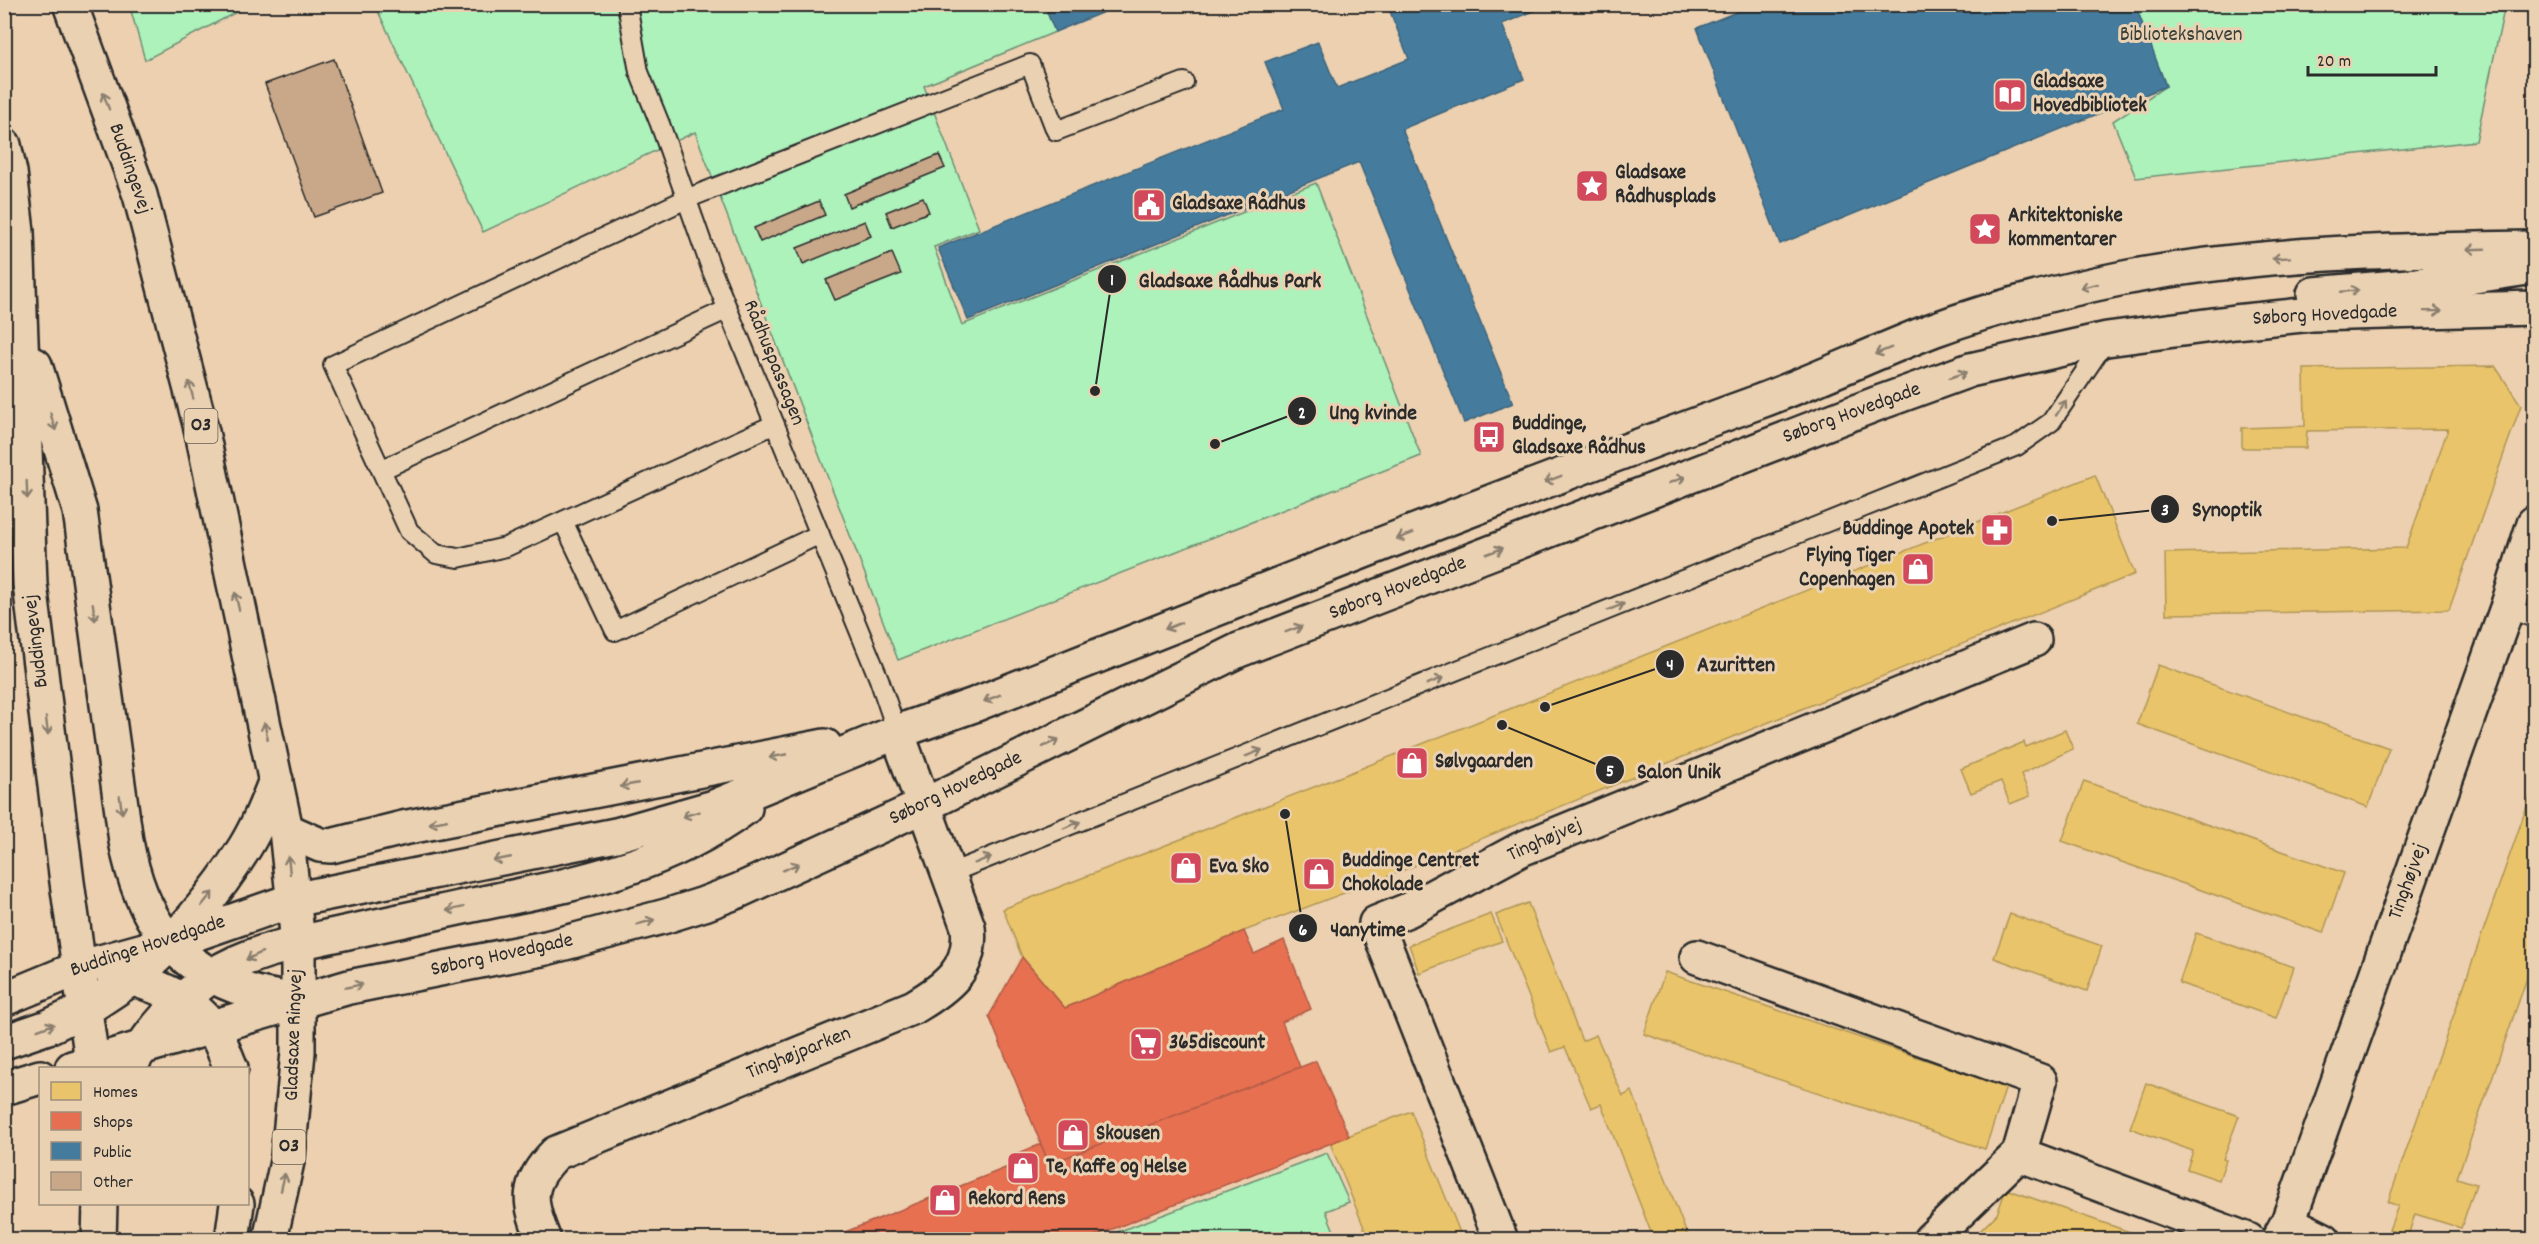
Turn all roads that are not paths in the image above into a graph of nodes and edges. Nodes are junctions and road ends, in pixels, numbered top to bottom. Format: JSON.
{"nodes":[{"id":1,"x":70,"y":4,"type":"edge"},
{"id":2,"x":627,"y":4,"type":"edge"},
{"id":3,"x":1185,"y":82,"type":"dead end"},
{"id":4,"x":4,"y":145,"type":"edge"},
{"id":5,"x":686,"y":199,"type":"junction"},
{"id":6,"x":2535,"y":248,"type":"edge"},
{"id":7,"x":2535,"y":267,"type":"edge"},
{"id":8,"x":2535,"y":308,"type":"edge"},
{"id":9,"x":728,"y":309,"type":"junction"},
{"id":10,"x":22,"y":327,"type":"junction"},
{"id":11,"x":2107,"y":339,"type":"junction"},
{"id":12,"x":773,"y":425,"type":"junction"},
{"id":13,"x":381,"y":470,"type":"junction"},
{"id":14,"x":563,"y":521,"type":"junction"},
{"id":15,"x":2535,"y":523,"type":"edge"},
{"id":16,"x":820,"y":534,"type":"junction"},
{"id":17,"x":2521,"y":613,"type":"edge"},
{"id":18,"x":2034,"y":640,"type":"dead end"},
{"id":19,"x":897,"y":732,"type":"junction"},
{"id":20,"x":785,"y":779,"type":"junction"},
{"id":21,"x":276,"y":780,"type":"junction"},
{"id":22,"x":923,"y":806,"type":"junction"},
{"id":23,"x":286,"y":830,"type":"junction"},
{"id":24,"x":948,"y":874,"type":"junction"},
{"id":25,"x":293,"y":900,"type":"junction"},
{"id":26,"x":170,"y":943,"type":"junction"},
{"id":27,"x":298,"y":943,"type":"junction"},
{"id":28,"x":1697,"y":957,"type":"dead end"},
{"id":29,"x":79,"y":968,"type":"junction"},
{"id":30,"x":213,"y":976,"type":"junction"},
{"id":31,"x":132,"y":978,"type":"junction"},
{"id":32,"x":4,"y":999,"type":"edge"},
{"id":33,"x":297,"y":1001,"type":"junction"},
{"id":34,"x":183,"y":1002,"type":"junction"},
{"id":35,"x":86,"y":1009,"type":"junction"},
{"id":36,"x":213,"y":1027,"type":"junction"},
{"id":37,"x":4,"y":1042,"type":"edge"},
{"id":38,"x":134,"y":1058,"type":"edge"},
{"id":39,"x":86,"y":1066,"type":"edge"},
{"id":40,"x":231,"y":1067,"type":"edge"},
{"id":41,"x":39,"y":1077,"type":"edge"},
{"id":42,"x":4,"y":1088,"type":"edge"},
{"id":43,"x":2019,"y":1154,"type":"junction"},
{"id":44,"x":100,"y":1205,"type":"edge"},
{"id":45,"x":237,"y":1205,"type":"edge"},
{"id":46,"x":2283,"y":1231,"type":"edge"},
{"id":47,"x":99,"y":1239,"type":"edge"},
{"id":48,"x":232,"y":1239,"type":"edge"},
{"id":49,"x":270,"y":1239,"type":"edge"},
{"id":50,"x":544,"y":1239,"type":"edge"},
{"id":51,"x":1502,"y":1239,"type":"edge"},
{"id":52,"x":1930,"y":1239,"type":"edge"},
{"id":53,"x":2248,"y":1239,"type":"edge"},
{"id":54,"x":2324,"y":1239,"type":"edge"}],
"edges":[{"from":21,"to":1,"type":"street","name":"Buddingevej","number":"O3","one_way":true},
{"from":2,"to":5,"type":"lane","name":"Rådhuspassagen"},
{"from":3,"to":5,"type":"lane"},
{"from":4,"to":10,"type":"street","name":"Buddingevej"},
{"from":5,"to":9,"type":"lane","name":"Rådhuspassagen"},
{"from":5,"to":13,"type":"lane"},
{"from":6,"to":19,"type":"street","name":"Søborg Hovedgade","one_way":true},
{"from":11,"to":7,"type":"street","one_way":true},
{"from":11,"to":8,"type":"street","name":"Søborg Hovedgade","one_way":true},
{"from":9,"to":12,"type":"lane","name":"Rådhuspassagen"},
{"from":9,"to":13,"type":"lane"},
{"from":10,"to":26,"type":"street","one_way":true},
{"from":10,"to":29,"type":"street","name":"Buddingevej","one_way":true},
{"from":22,"to":11,"type":"street","name":"Søborg Hovedgade","one_way":true},
{"from":24,"to":11,"type":"lane","one_way":true},
{"from":12,"to":14,"type":"lane"},
{"from":12,"to":16,"type":"lane","name":"Rådhuspassagen"},
{"from":13,"to":14,"type":"lane"},
{"from":14,"to":16,"type":"lane"},
{"from":15,"to":17,"type":"street","name":"Tinghøjvej"},
{"from":16,"to":19,"type":"lane","name":"Rådhuspassagen"},
{"from":17,"to":46,"type":"street","name":"Tinghøjvej"},
{"from":18,"to":51,"type":"street","name":"Tinghøjvej"},
{"from":19,"to":20,"type":"street","name":"Søborg Hovedgade"},
{"from":19,"to":22,"type":"street","name":"Tinghøjparken"},
{"from":19,"to":23,"type":"street","one_way":true},
{"from":20,"to":25,"type":"street","name":"Søborg Hovedgade","one_way":true},
{"from":20,"to":27,"type":"street","one_way":true},
{"from":21,"to":23,"type":"street","name":"Buddingevej","number":"O3"},
{"from":26,"to":21,"type":"street","one_way":true},
{"from":22,"to":24,"type":"street","name":"Tinghøjparken"},
{"from":33,"to":22,"type":"street","name":"Søborg Hovedgade","one_way":true},
{"from":25,"to":23,"type":"street","name":"Gladsaxe Ringvej","number":"O3","one_way":true},
{"from":24,"to":50,"type":"street","name":"Tinghøjparken"},
{"from":25,"to":26,"type":"street","name":"Buddinge Hovedgade"},
{"from":25,"to":27,"type":"street","name":"Gladsaxe Ringvej","number":"O3"},
{"from":26,"to":29,"type":"street","name":"Buddinge Hovedgade"},
{"from":26,"to":30,"type":"street"},
{"from":26,"to":31,"type":"street"},
{"from":27,"to":30,"type":"street","one_way":true},
{"from":27,"to":33,"type":"street","name":"Gladsaxe Ringvej","number":"O3"},
{"from":28,"to":43,"type":"street"},
{"from":29,"to":31,"type":"street"},
{"from":29,"to":32,"type":"street","name":"Buddinge Hovedgade"},
{"from":29,"to":35,"type":"street","name":"Buddingevej"},
{"from":30,"to":33,"type":"street"},
{"from":30,"to":34,"type":"street"},
{"from":31,"to":34,"type":"street"},
{"from":31,"to":35,"type":"street"},
{"from":33,"to":36,"type":"street"},
{"from":49,"to":33,"type":"street","name":"Gladsaxe Ringvej","number":"O3","one_way":true},
{"from":34,"to":36,"type":"street"},
{"from":34,"to":38,"type":"street"},
{"from":37,"to":35,"type":"street","one_way":true},
{"from":35,"to":39,"type":"street","name":"Buddingevej"},
{"from":36,"to":38,"type":"street"},
{"from":36,"to":40,"type":"street"},
{"from":38,"to":39,"type":"street"},
{"from":41,"to":42,"type":"street"},
{"from":43,"to":52,"type":"street"},
{"from":43,"to":53,"type":"street"},
{"from":44,"to":47,"type":"street"},
{"from":45,"to":48,"type":"street"},
{"from":46,"to":54,"type":"street"}]}
